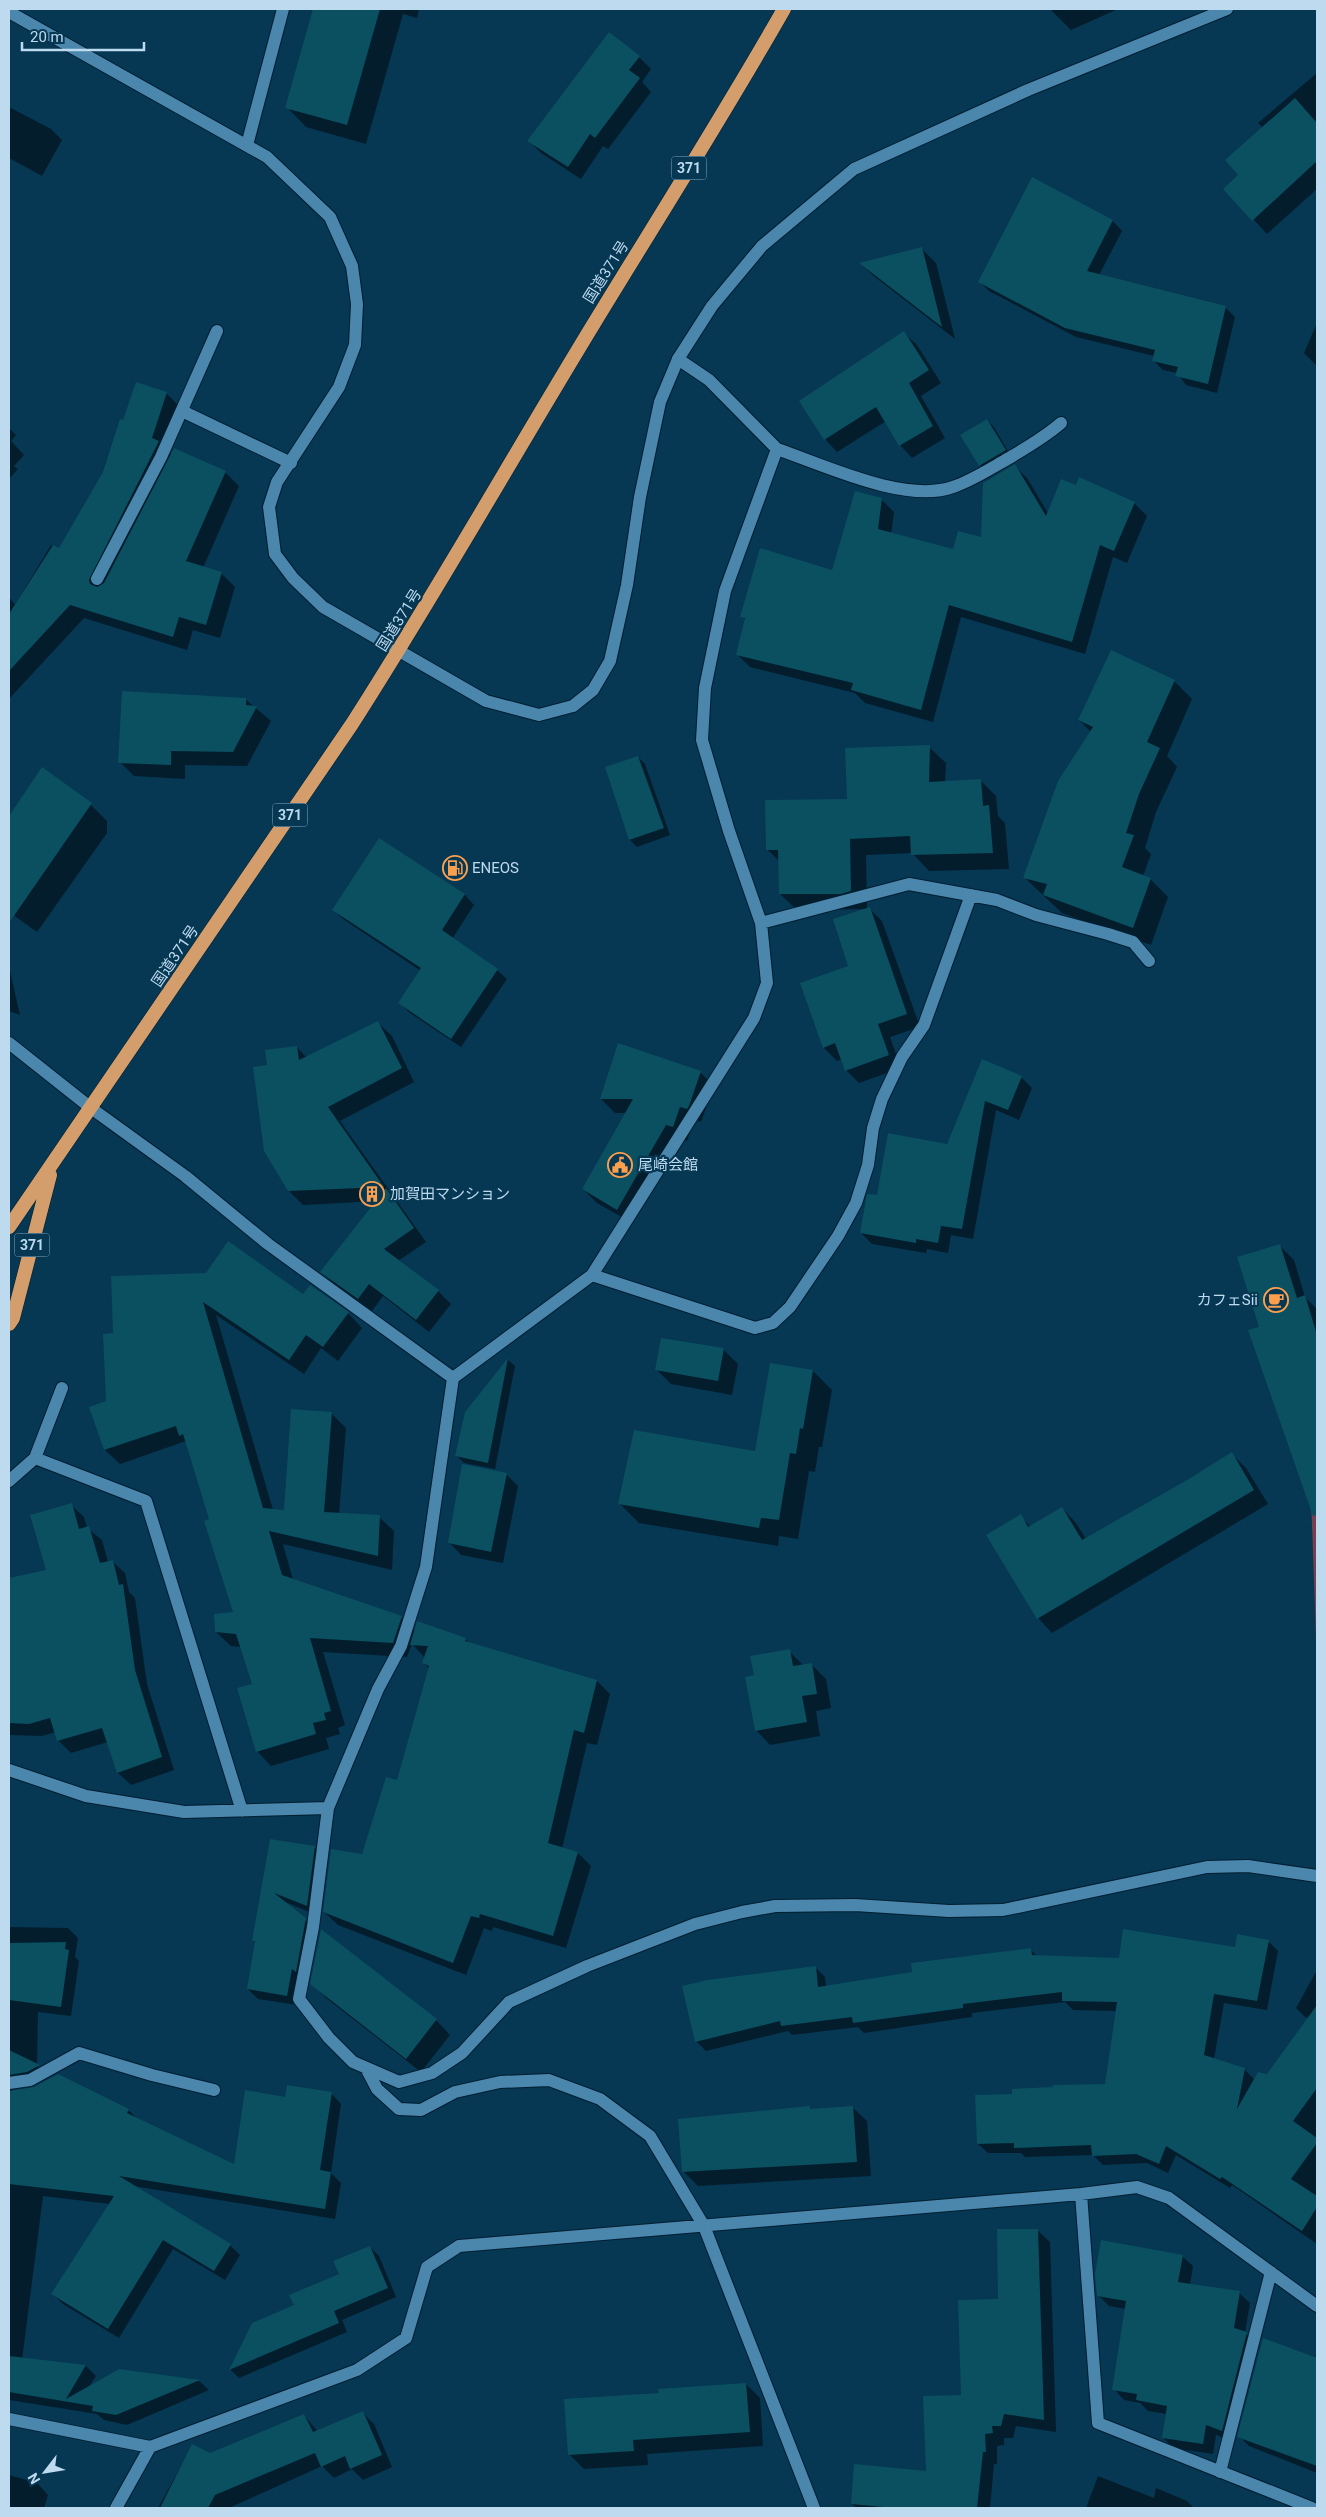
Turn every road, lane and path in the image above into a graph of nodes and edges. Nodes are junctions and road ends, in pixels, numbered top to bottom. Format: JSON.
{"nodes":[{"id":1,"x":283,"y":9,"type":"edge"},
{"id":2,"x":784,"y":9,"type":"edge"},
{"id":3,"x":1227,"y":9,"type":"edge"},
{"id":4,"x":9,"y":12,"type":"edge"},
{"id":5,"x":247,"y":145,"type":"junction"},
{"id":6,"x":217,"y":331,"type":"dead end"},
{"id":7,"x":678,"y":358,"type":"junction"},
{"id":8,"x":182,"y":411,"type":"junction"},
{"id":9,"x":1061,"y":422,"type":"dead end"},
{"id":10,"x":777,"y":449,"type":"junction"},
{"id":11,"x":291,"y":463,"type":"junction"},
{"id":12,"x":97,"y":579,"type":"dead end"},
{"id":13,"x":399,"y":650,"type":"junction"},
{"id":14,"x":971,"y":894,"type":"junction"},
{"id":15,"x":762,"y":923,"type":"junction"},
{"id":16,"x":1149,"y":961,"type":"dead end"},
{"id":17,"x":9,"y":1043,"type":"edge"},
{"id":18,"x":91,"y":1108,"type":"junction"},
{"id":19,"x":52,"y":1165,"type":"junction"},
{"id":20,"x":9,"y":1227,"type":"edge"},
{"id":21,"x":592,"y":1274,"type":"junction"},
{"id":22,"x":9,"y":1324,"type":"edge"},
{"id":23,"x":454,"y":1378,"type":"junction"},
{"id":24,"x":62,"y":1388,"type":"dead end"},
{"id":25,"x":35,"y":1458,"type":"junction"},
{"id":26,"x":9,"y":1481,"type":"edge"},
{"id":27,"x":9,"y":1770,"type":"edge"},
{"id":28,"x":328,"y":1808,"type":"junction"},
{"id":29,"x":242,"y":1811,"type":"junction"},
{"id":30,"x":1317,"y":1876,"type":"edge"},
{"id":31,"x":366,"y":2068,"type":"junction"},
{"id":32,"x":9,"y":2083,"type":"edge"},
{"id":33,"x":214,"y":2090,"type":"dead end"},
{"id":34,"x":1081,"y":2194,"type":"junction"},
{"id":35,"x":704,"y":2226,"type":"junction"},
{"id":36,"x":1271,"y":2272,"type":"junction"},
{"id":37,"x":1317,"y":2306,"type":"edge"},
{"id":38,"x":9,"y":2419,"type":"edge"},
{"id":39,"x":150,"y":2447,"type":"junction"},
{"id":40,"x":1220,"y":2472,"type":"junction"},
{"id":41,"x":116,"y":2508,"type":"edge"},
{"id":42,"x":814,"y":2508,"type":"edge"},
{"id":43,"x":1312,"y":2508,"type":"edge"}],
"edges":[{"from":1,"to":5,"type":"street"},
{"from":2,"to":13,"type":"highway","name":"国道371号","number":"371"},
{"from":3,"to":7,"type":"street"},
{"from":4,"to":5,"type":"street"},
{"from":5,"to":11,"type":"street"},
{"from":6,"to":8,"type":"street"},
{"from":7,"to":10,"type":"street"},
{"from":7,"to":13,"type":"street"},
{"from":8,"to":11,"type":"street"},
{"from":8,"to":12,"type":"street"},
{"from":9,"to":10,"type":"street"},
{"from":10,"to":15,"type":"street"},
{"from":11,"to":13,"type":"street"},
{"from":13,"to":18,"type":"highway","name":"国道371号","number":"371"},
{"from":14,"to":15,"type":"street"},
{"from":14,"to":16,"type":"street"},
{"from":14,"to":21,"type":"street"},
{"from":15,"to":21,"type":"street"},
{"from":17,"to":18,"type":"street"},
{"from":18,"to":19,"type":"highway","name":"国道371号","number":"371"},
{"from":18,"to":23,"type":"street"},
{"from":19,"to":20,"type":"highway","name":"国道371号","number":"371"},
{"from":19,"to":22,"type":"highway","number":"371"},
{"from":21,"to":23,"type":"street"},
{"from":23,"to":28,"type":"street"},
{"from":24,"to":25,"type":"street"},
{"from":25,"to":26,"type":"street"},
{"from":25,"to":29,"type":"street"},
{"from":27,"to":29,"type":"street"},
{"from":28,"to":29,"type":"street"},
{"from":28,"to":31,"type":"street"},
{"from":30,"to":31,"type":"street"},
{"from":31,"to":35,"type":"street"},
{"from":32,"to":33,"type":"street"},
{"from":34,"to":35,"type":"street"},
{"from":34,"to":36,"type":"street"},
{"from":34,"to":40,"type":"street"},
{"from":35,"to":39,"type":"street"},
{"from":35,"to":42,"type":"street"},
{"from":36,"to":37,"type":"street"},
{"from":36,"to":40,"type":"street"},
{"from":38,"to":39,"type":"street"},
{"from":39,"to":41,"type":"street"},
{"from":40,"to":43,"type":"street"}]}
